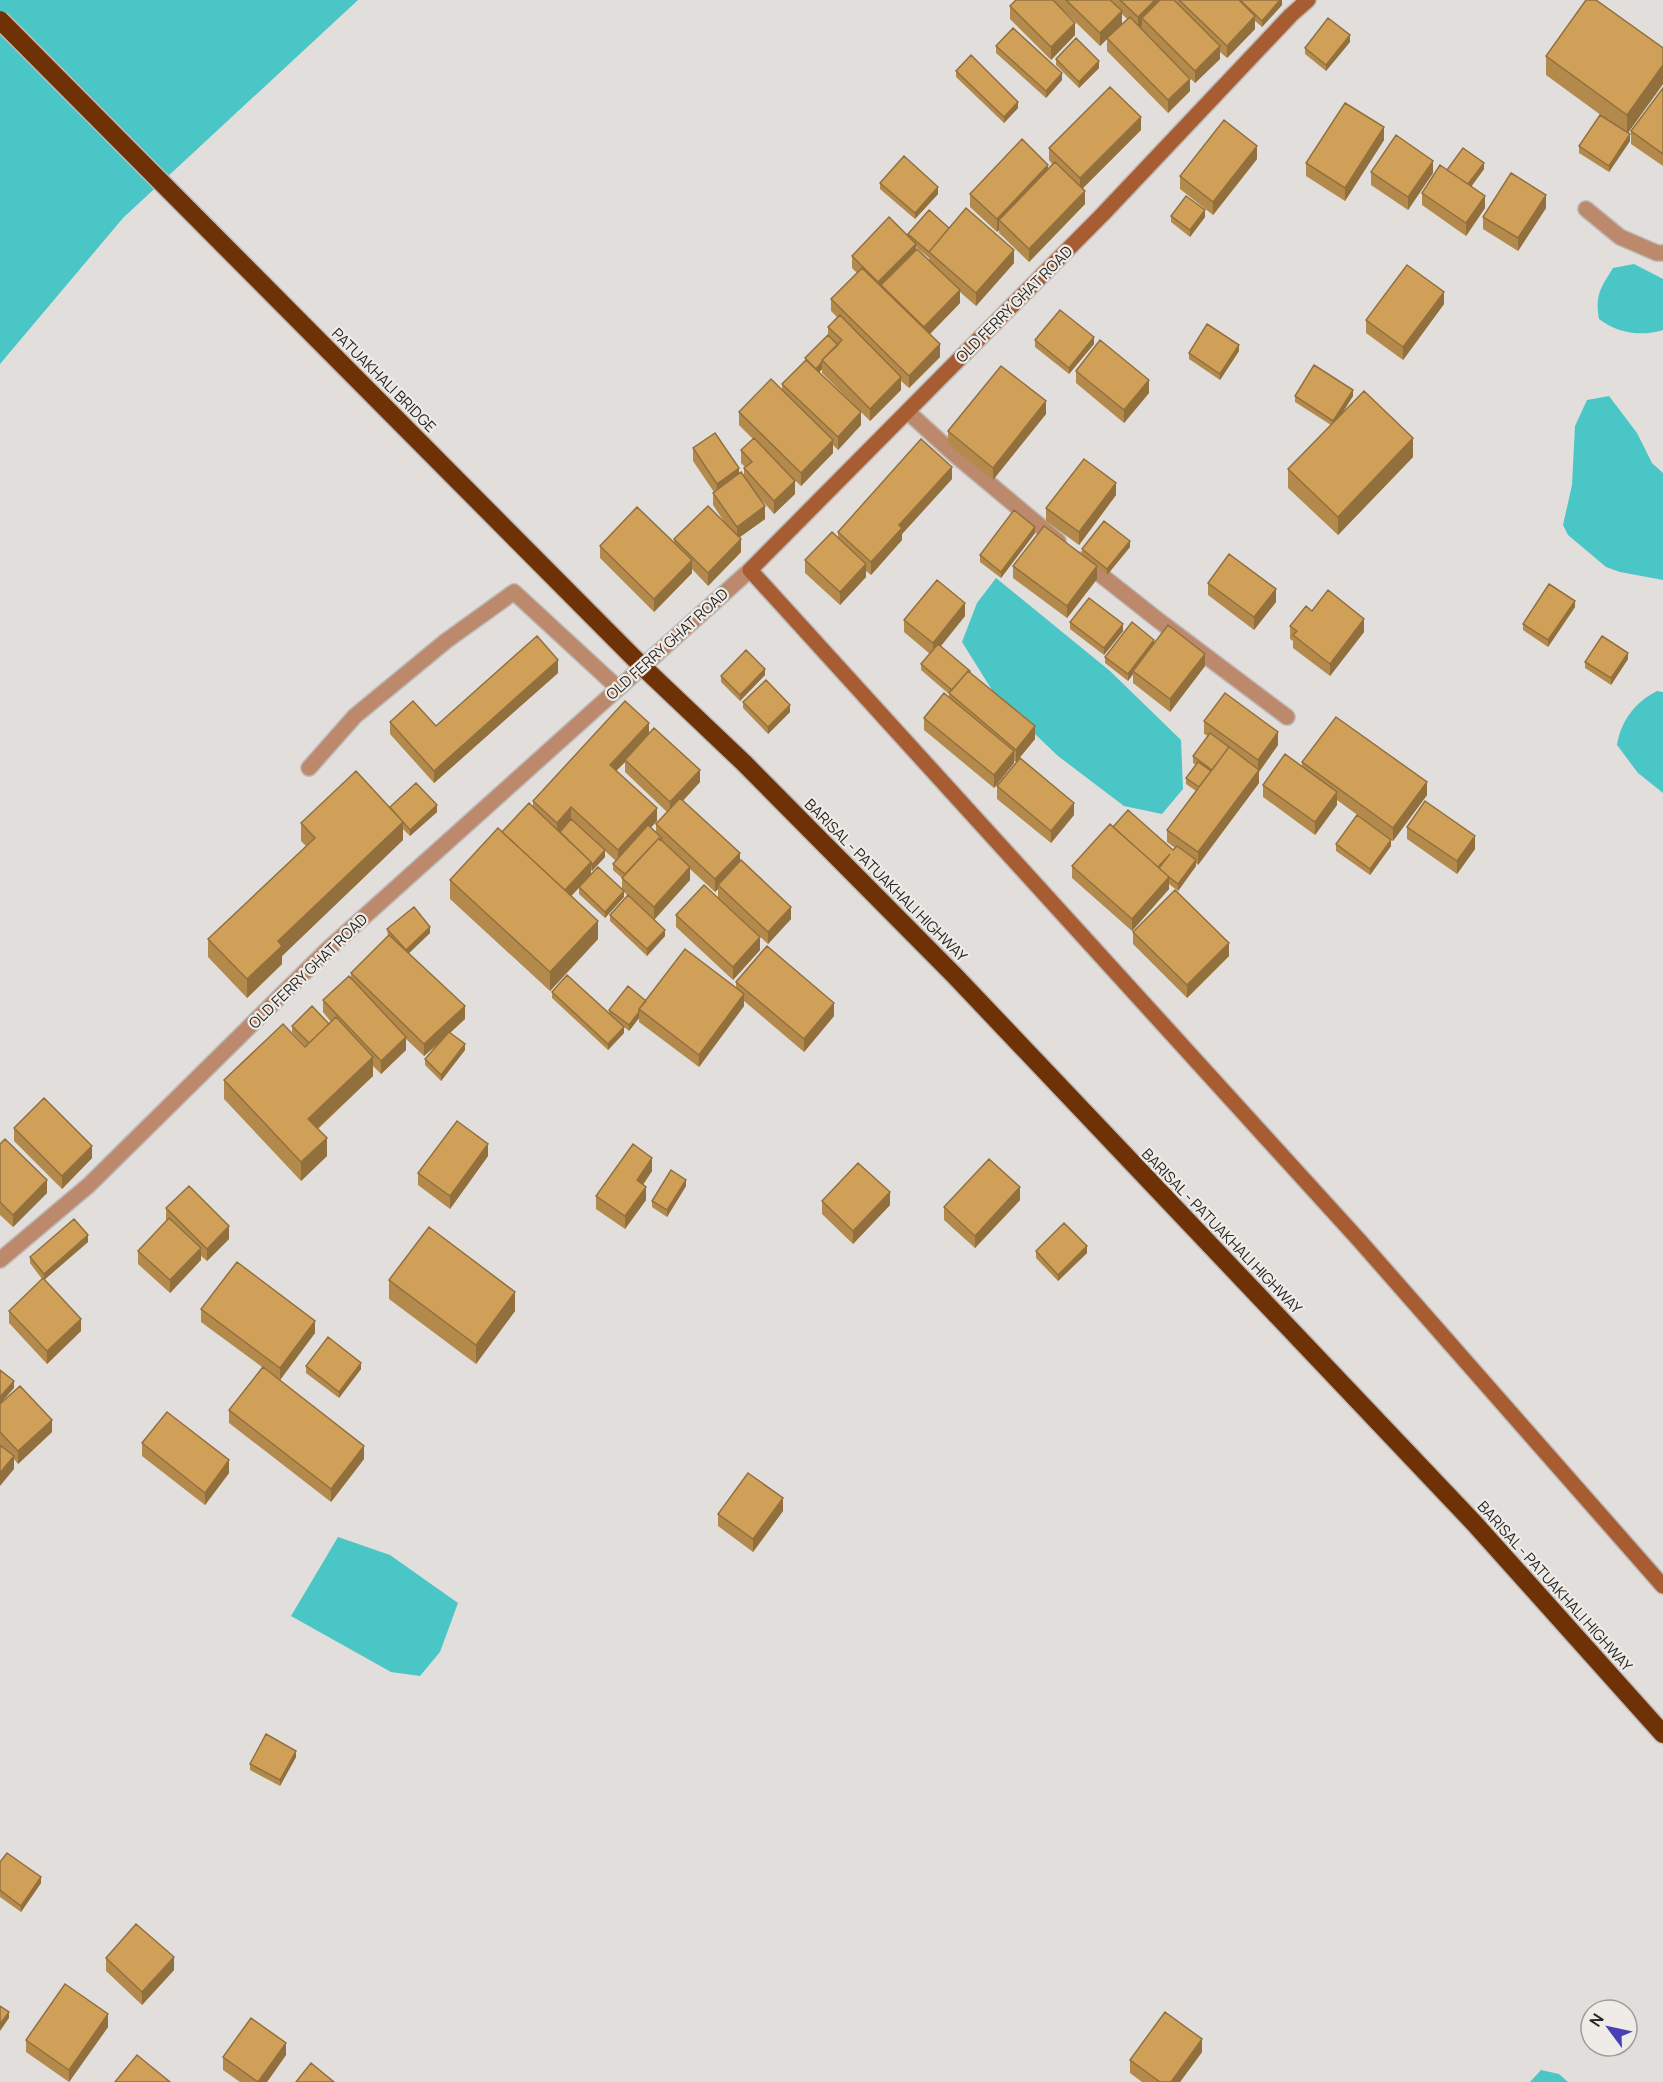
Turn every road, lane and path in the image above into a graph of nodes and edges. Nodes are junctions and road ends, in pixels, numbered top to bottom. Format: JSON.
{"nodes":[{"id":1,"x":1308,"y":0,"type":"edge"},
{"id":2,"x":0,"y":20,"type":"edge"},
{"id":3,"x":1586,"y":209,"type":"dead end"},
{"id":4,"x":1663,"y":253,"type":"edge"},
{"id":5,"x":908,"y":412,"type":"junction"},
{"id":6,"x":750,"y":570,"type":"junction"},
{"id":7,"x":618,"y":688,"type":"junction"},
{"id":8,"x":1287,"y":717,"type":"dead end"},
{"id":9,"x":744,"y":763,"type":"joint"},
{"id":10,"x":309,"y":768,"type":"dead end"},
{"id":11,"x":0,"y":1260,"type":"edge"},
{"id":12,"x":1663,"y":1586,"type":"edge"},
{"id":13,"x":1663,"y":1734,"type":"edge"}],
"edges":[{"from":1,"to":5,"type":"street","name":"OLD FERRY GHAT ROAD"},
{"from":2,"to":9,"type":"highway","name":"PATUAKHALI BRIDGE","bridge":true},
{"from":3,"to":4,"type":"street"},
{"from":5,"to":6,"type":"street","name":"OLD FERRY GHAT ROAD"},
{"from":5,"to":8,"type":"street"},
{"from":6,"to":7,"type":"street","name":"OLD FERRY GHAT ROAD"},
{"from":6,"to":12,"type":"street"},
{"from":7,"to":10,"type":"street"},
{"from":7,"to":11,"type":"street","name":"OLD FERRY GHAT ROAD"},
{"from":9,"to":13,"type":"highway","name":"BARISAL - PATUAKHALI HIGHWAY"}]}
